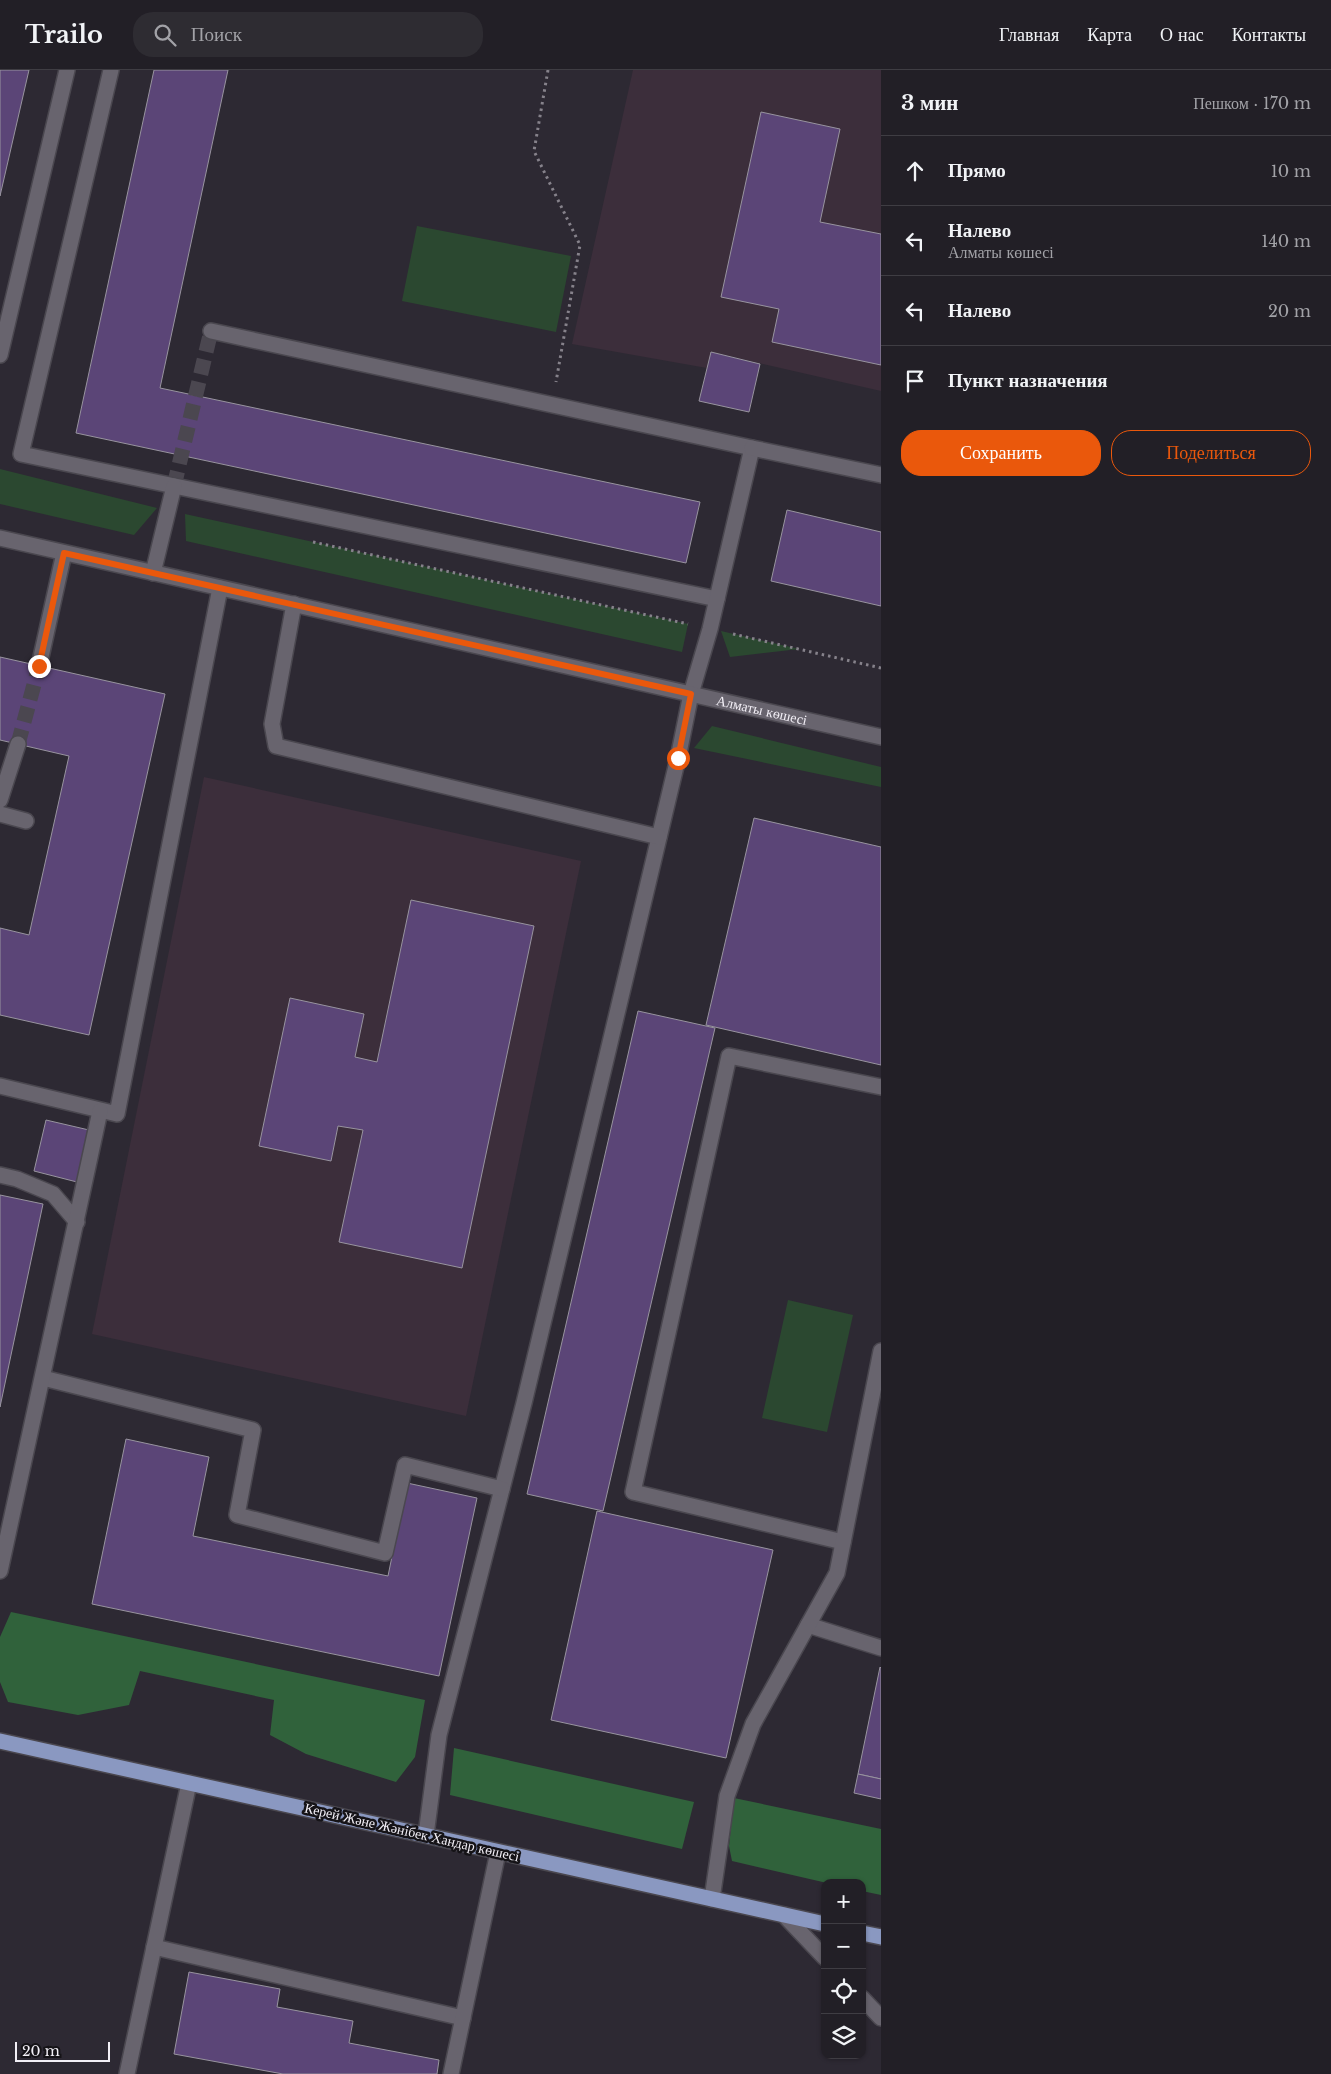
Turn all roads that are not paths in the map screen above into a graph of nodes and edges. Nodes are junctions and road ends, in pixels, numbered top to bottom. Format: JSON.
{"nodes":[{"id":1,"x":67,"y":70,"type":"edge"},
{"id":2,"x":111,"y":70,"type":"edge"},
{"id":3,"x":211,"y":332,"type":"dead end"},
{"id":4,"x":0,"y":355,"type":"edge"},
{"id":5,"x":752,"y":448,"type":"junction"},
{"id":6,"x":881,"y":475,"type":"edge"},
{"id":7,"x":174,"y":486,"type":"junction"},
{"id":8,"x":0,"y":538,"type":"edge"},
{"id":9,"x":64,"y":553,"type":"junction"},
{"id":10,"x":154,"y":573,"type":"junction"},
{"id":11,"x":220,"y":588,"type":"junction"},
{"id":12,"x":717,"y":599,"type":"junction"},
{"id":13,"x":294,"y":604,"type":"junction"},
{"id":14,"x":39,"y":666,"type":"tunnel mouth"},
{"id":15,"x":691,"y":694,"type":"junction"},
{"id":16,"x":881,"y":737,"type":"edge"},
{"id":17,"x":18,"y":744,"type":"tunnel mouth"},
{"id":18,"x":0,"y":800,"type":"edge"},
{"id":19,"x":0,"y":814,"type":"edge"},
{"id":20,"x":26,"y":821,"type":"dead end"},
{"id":21,"x":659,"y":838,"type":"junction"},
{"id":22,"x":0,"y":1086,"type":"edge"},
{"id":23,"x":881,"y":1086,"type":"edge"},
{"id":24,"x":100,"y":1111,"type":"junction"},
{"id":25,"x":0,"y":1175,"type":"edge"},
{"id":26,"x":77,"y":1222,"type":"junction"},
{"id":27,"x":881,"y":1352,"type":"edge"},
{"id":28,"x":42,"y":1378,"type":"junction"},
{"id":29,"x":502,"y":1489,"type":"junction"},
{"id":30,"x":843,"y":1542,"type":"junction"},
{"id":31,"x":0,"y":1571,"type":"edge"},
{"id":32,"x":808,"y":1625,"type":"junction"},
{"id":33,"x":881,"y":1648,"type":"edge"},
{"id":34,"x":0,"y":1741,"type":"edge"},
{"id":35,"x":189,"y":1783,"type":"junction"},
{"id":36,"x":426,"y":1835,"type":"junction"},
{"id":37,"x":498,"y":1852,"type":"junction"},
{"id":38,"x":712,"y":1899,"type":"junction"},
{"id":39,"x":784,"y":1915,"type":"junction"},
{"id":40,"x":821,"y":1923,"type":"edge"},
{"id":41,"x":866,"y":1933,"type":"edge"},
{"id":42,"x":881,"y":1937,"type":"edge"},
{"id":43,"x":154,"y":1947,"type":"junction"},
{"id":44,"x":821,"y":1954,"type":"edge"},
{"id":45,"x":866,"y":2002,"type":"edge"},
{"id":46,"x":463,"y":2018,"type":"junction"},
{"id":47,"x":881,"y":2018,"type":"edge"},
{"id":48,"x":127,"y":2074,"type":"edge"},
{"id":49,"x":451,"y":2074,"type":"edge"}],
"edges":[{"from":1,"to":4,"type":"street"},
{"from":2,"to":7,"type":"street"},
{"from":3,"to":5,"type":"street"},
{"from":5,"to":6,"type":"street"},
{"from":5,"to":12,"type":"street"},
{"from":7,"to":10,"type":"street"},
{"from":7,"to":12,"type":"street"},
{"from":8,"to":9,"type":"street","name":"Алматы көшесі"},
{"from":9,"to":10,"type":"street","name":"Алматы көшесі"},
{"from":9,"to":14,"type":"street"},
{"from":10,"to":11,"type":"street","name":"Алматы көшесі"},
{"from":11,"to":13,"type":"street","name":"Алматы көшесі"},
{"from":11,"to":24,"type":"street"},
{"from":12,"to":15,"type":"street"},
{"from":13,"to":15,"type":"street","name":"Алматы көшесі"},
{"from":13,"to":21,"type":"street"},
{"from":15,"to":16,"type":"street","name":"Алматы көшесі"},
{"from":15,"to":21,"type":"street"},
{"from":17,"to":18,"type":"street"},
{"from":19,"to":20,"type":"street"},
{"from":21,"to":29,"type":"street"},
{"from":22,"to":24,"type":"street"},
{"from":23,"to":30,"type":"street"},
{"from":24,"to":26,"type":"street"},
{"from":25,"to":26,"type":"street"},
{"from":26,"to":28,"type":"street"},
{"from":27,"to":30,"type":"street"},
{"from":28,"to":29,"type":"street"},
{"from":28,"to":31,"type":"street"},
{"from":29,"to":36,"type":"street"},
{"from":30,"to":32,"type":"street"},
{"from":32,"to":33,"type":"street"},
{"from":32,"to":38,"type":"street"},
{"from":34,"to":35,"type":"main road","name":"Керей Және Жәнібек Хандар көшесі"},
{"from":35,"to":36,"type":"main road","name":"Керей Және Жәнібек Хандар көшесі"},
{"from":35,"to":43,"type":"street"},
{"from":36,"to":37,"type":"main road","name":"Керей Және Жәнібек Хандар көшесі"},
{"from":37,"to":38,"type":"main road","name":"Керей Және Жәнібек Хандар көшесі"},
{"from":37,"to":46,"type":"street"},
{"from":38,"to":39,"type":"main road","name":"Керей Және Жәнібек Хандар көшесі"},
{"from":39,"to":40,"type":"main road","name":"Керей Және Жәнібек Хандар көшесі"},
{"from":39,"to":44,"type":"street"},
{"from":41,"to":42,"type":"main road"},
{"from":43,"to":46,"type":"street"},
{"from":43,"to":48,"type":"street"},
{"from":45,"to":47,"type":"street"},
{"from":46,"to":49,"type":"street"}]}
